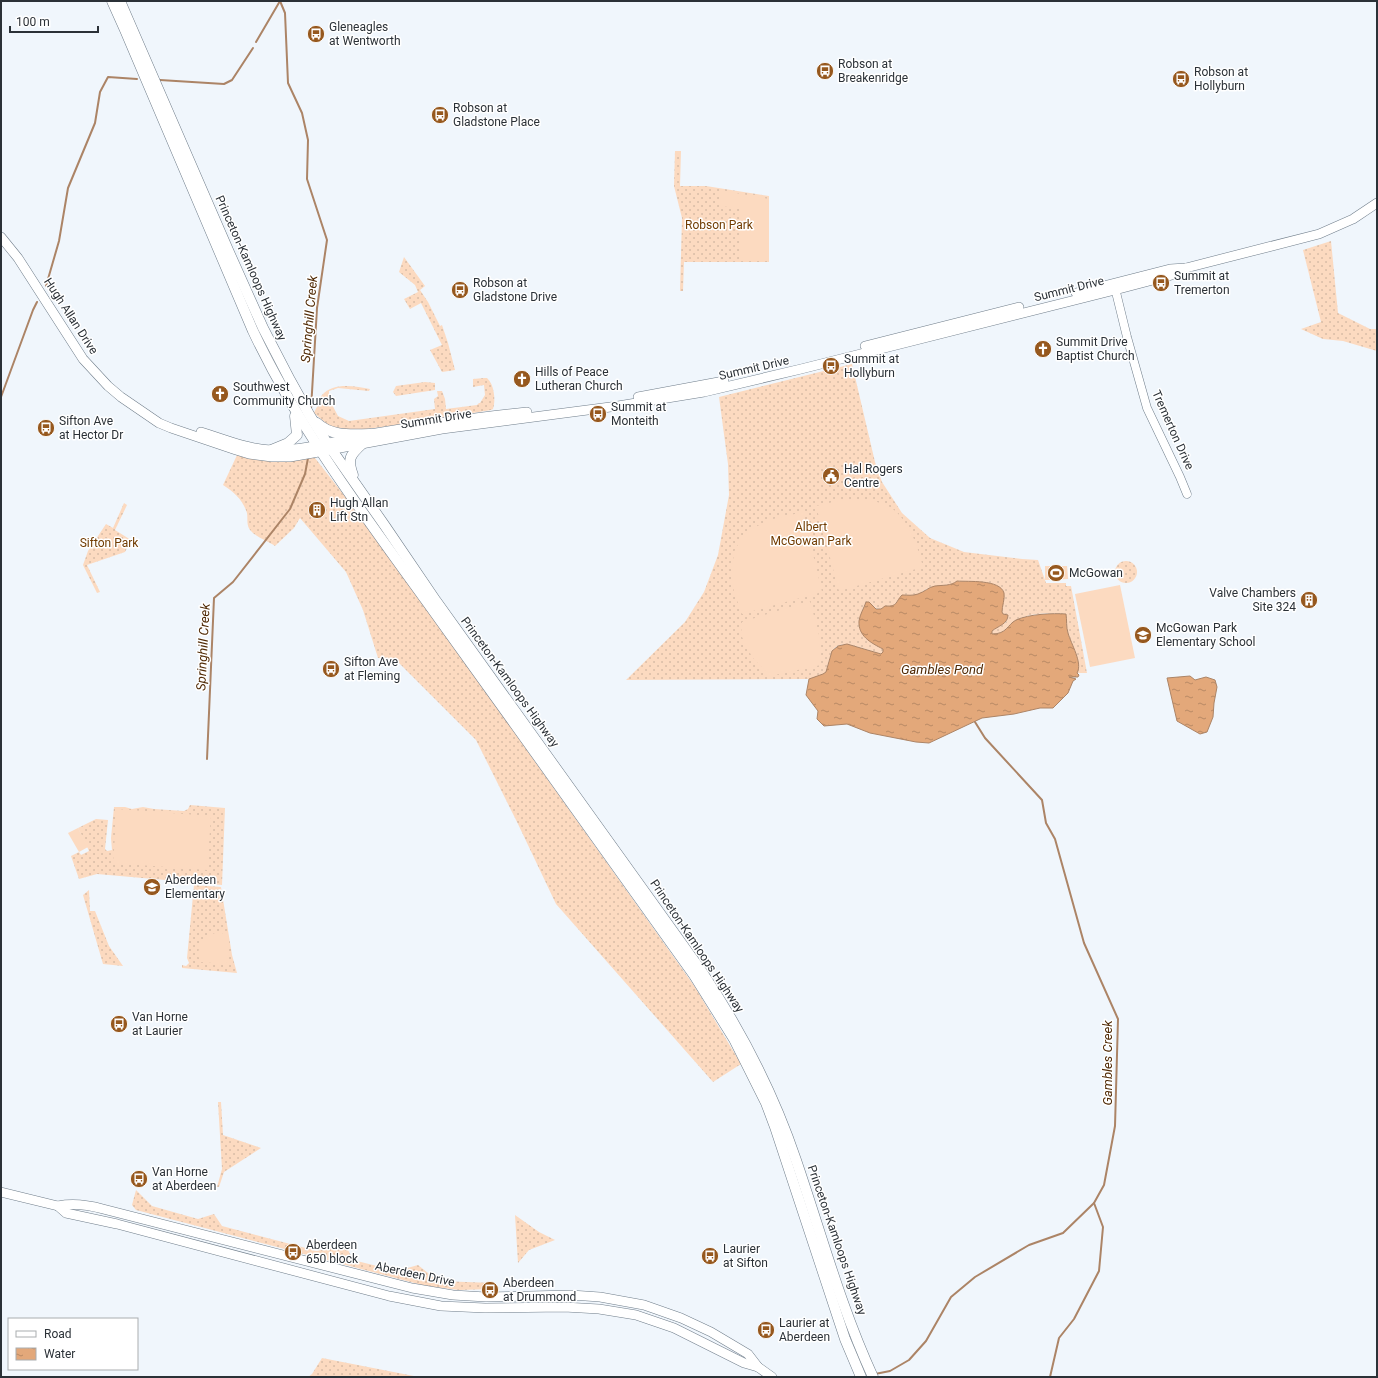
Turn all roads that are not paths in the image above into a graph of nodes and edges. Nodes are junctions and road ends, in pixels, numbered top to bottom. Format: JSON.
{"nodes":[{"id":1,"x":112,"y":1,"type":"edge"},
{"id":2,"x":120,"y":1,"type":"edge"},
{"id":3,"x":1377,"y":203,"type":"edge"},
{"id":4,"x":1,"y":237,"type":"edge"},
{"id":5,"x":1114,"y":286,"type":"junction"},
{"id":6,"x":294,"y":410,"type":"junction"},
{"id":7,"x":148,"y":414,"type":"junction"},
{"id":8,"x":310,"y":416,"type":"junction"},
{"id":9,"x":370,"y":434,"type":"junction"},
{"id":10,"x":362,"y":444,"type":"junction"},
{"id":11,"x":329,"y":446,"type":"junction"},
{"id":12,"x":318,"y":449,"type":"junction"},
{"id":13,"x":272,"y":450,"type":"junction"},
{"id":14,"x":358,"y":488,"type":"junction"},
{"id":15,"x":1186,"y":494,"type":"dead end"},
{"id":16,"x":1,"y":1192,"type":"edge"},
{"id":17,"x":58,"y":1206,"type":"junction"},
{"id":18,"x":758,"y":1367,"type":"junction"},
{"id":19,"x":859,"y":1374,"type":"edge"},
{"id":20,"x":772,"y":1377,"type":"edge"},
{"id":21,"x":873,"y":1377,"type":"edge"}],
"edges":[{"from":1,"to":6,"type":"main road","name":"Princeton-Kamloops Highway"},
{"from":2,"to":8,"type":"main road","name":"Princeton-Kamloops Highway"},
{"from":3,"to":5,"type":"main road","name":"Summit Drive"},
{"from":4,"to":7,"type":"main road","name":"Hugh Allan Drive"},
{"from":5,"to":9,"type":"main road","name":"Summit Drive"},
{"from":5,"to":10,"type":"main road","name":"Summit Drive"},
{"from":5,"to":15,"type":"street","name":"Tremerton Drive"},
{"from":6,"to":12,"type":"main road","name":"Princeton-Kamloops Highway"},
{"from":6,"to":13,"type":"main road"},
{"from":7,"to":12,"type":"main road","name":"Hugh Allan Drive"},
{"from":7,"to":13,"type":"main road","name":"Hugh Allan Drive"},
{"from":8,"to":9,"type":"main road"},
{"from":8,"to":11,"type":"main road","name":"Princeton-Kamloops Highway"},
{"from":9,"to":11,"type":"main road","name":"Summit Drive"},
{"from":10,"to":11,"type":"main road","name":"Summit Drive"},
{"from":10,"to":14,"type":"main road"},
{"from":11,"to":12,"type":"main road","name":"Summit Drive"},
{"from":11,"to":14,"type":"main road","name":"Princeton-Kamloops Highway"},
{"from":12,"to":13,"type":"main road","name":"Hugh Allan Drive"},
{"from":12,"to":19,"type":"main road","name":"Princeton-Kamloops Highway"},
{"from":14,"to":21,"type":"main road","name":"Princeton-Kamloops Highway"},
{"from":16,"to":17,"type":"main road","name":"Aberdeen Drive"},
{"from":17,"to":18,"type":"main road","name":"Aberdeen Drive"},
{"from":17,"to":18,"type":"main road","name":"Aberdeen Drive"},
{"from":18,"to":20,"type":"main road","name":"Aberdeen Drive"}]}
